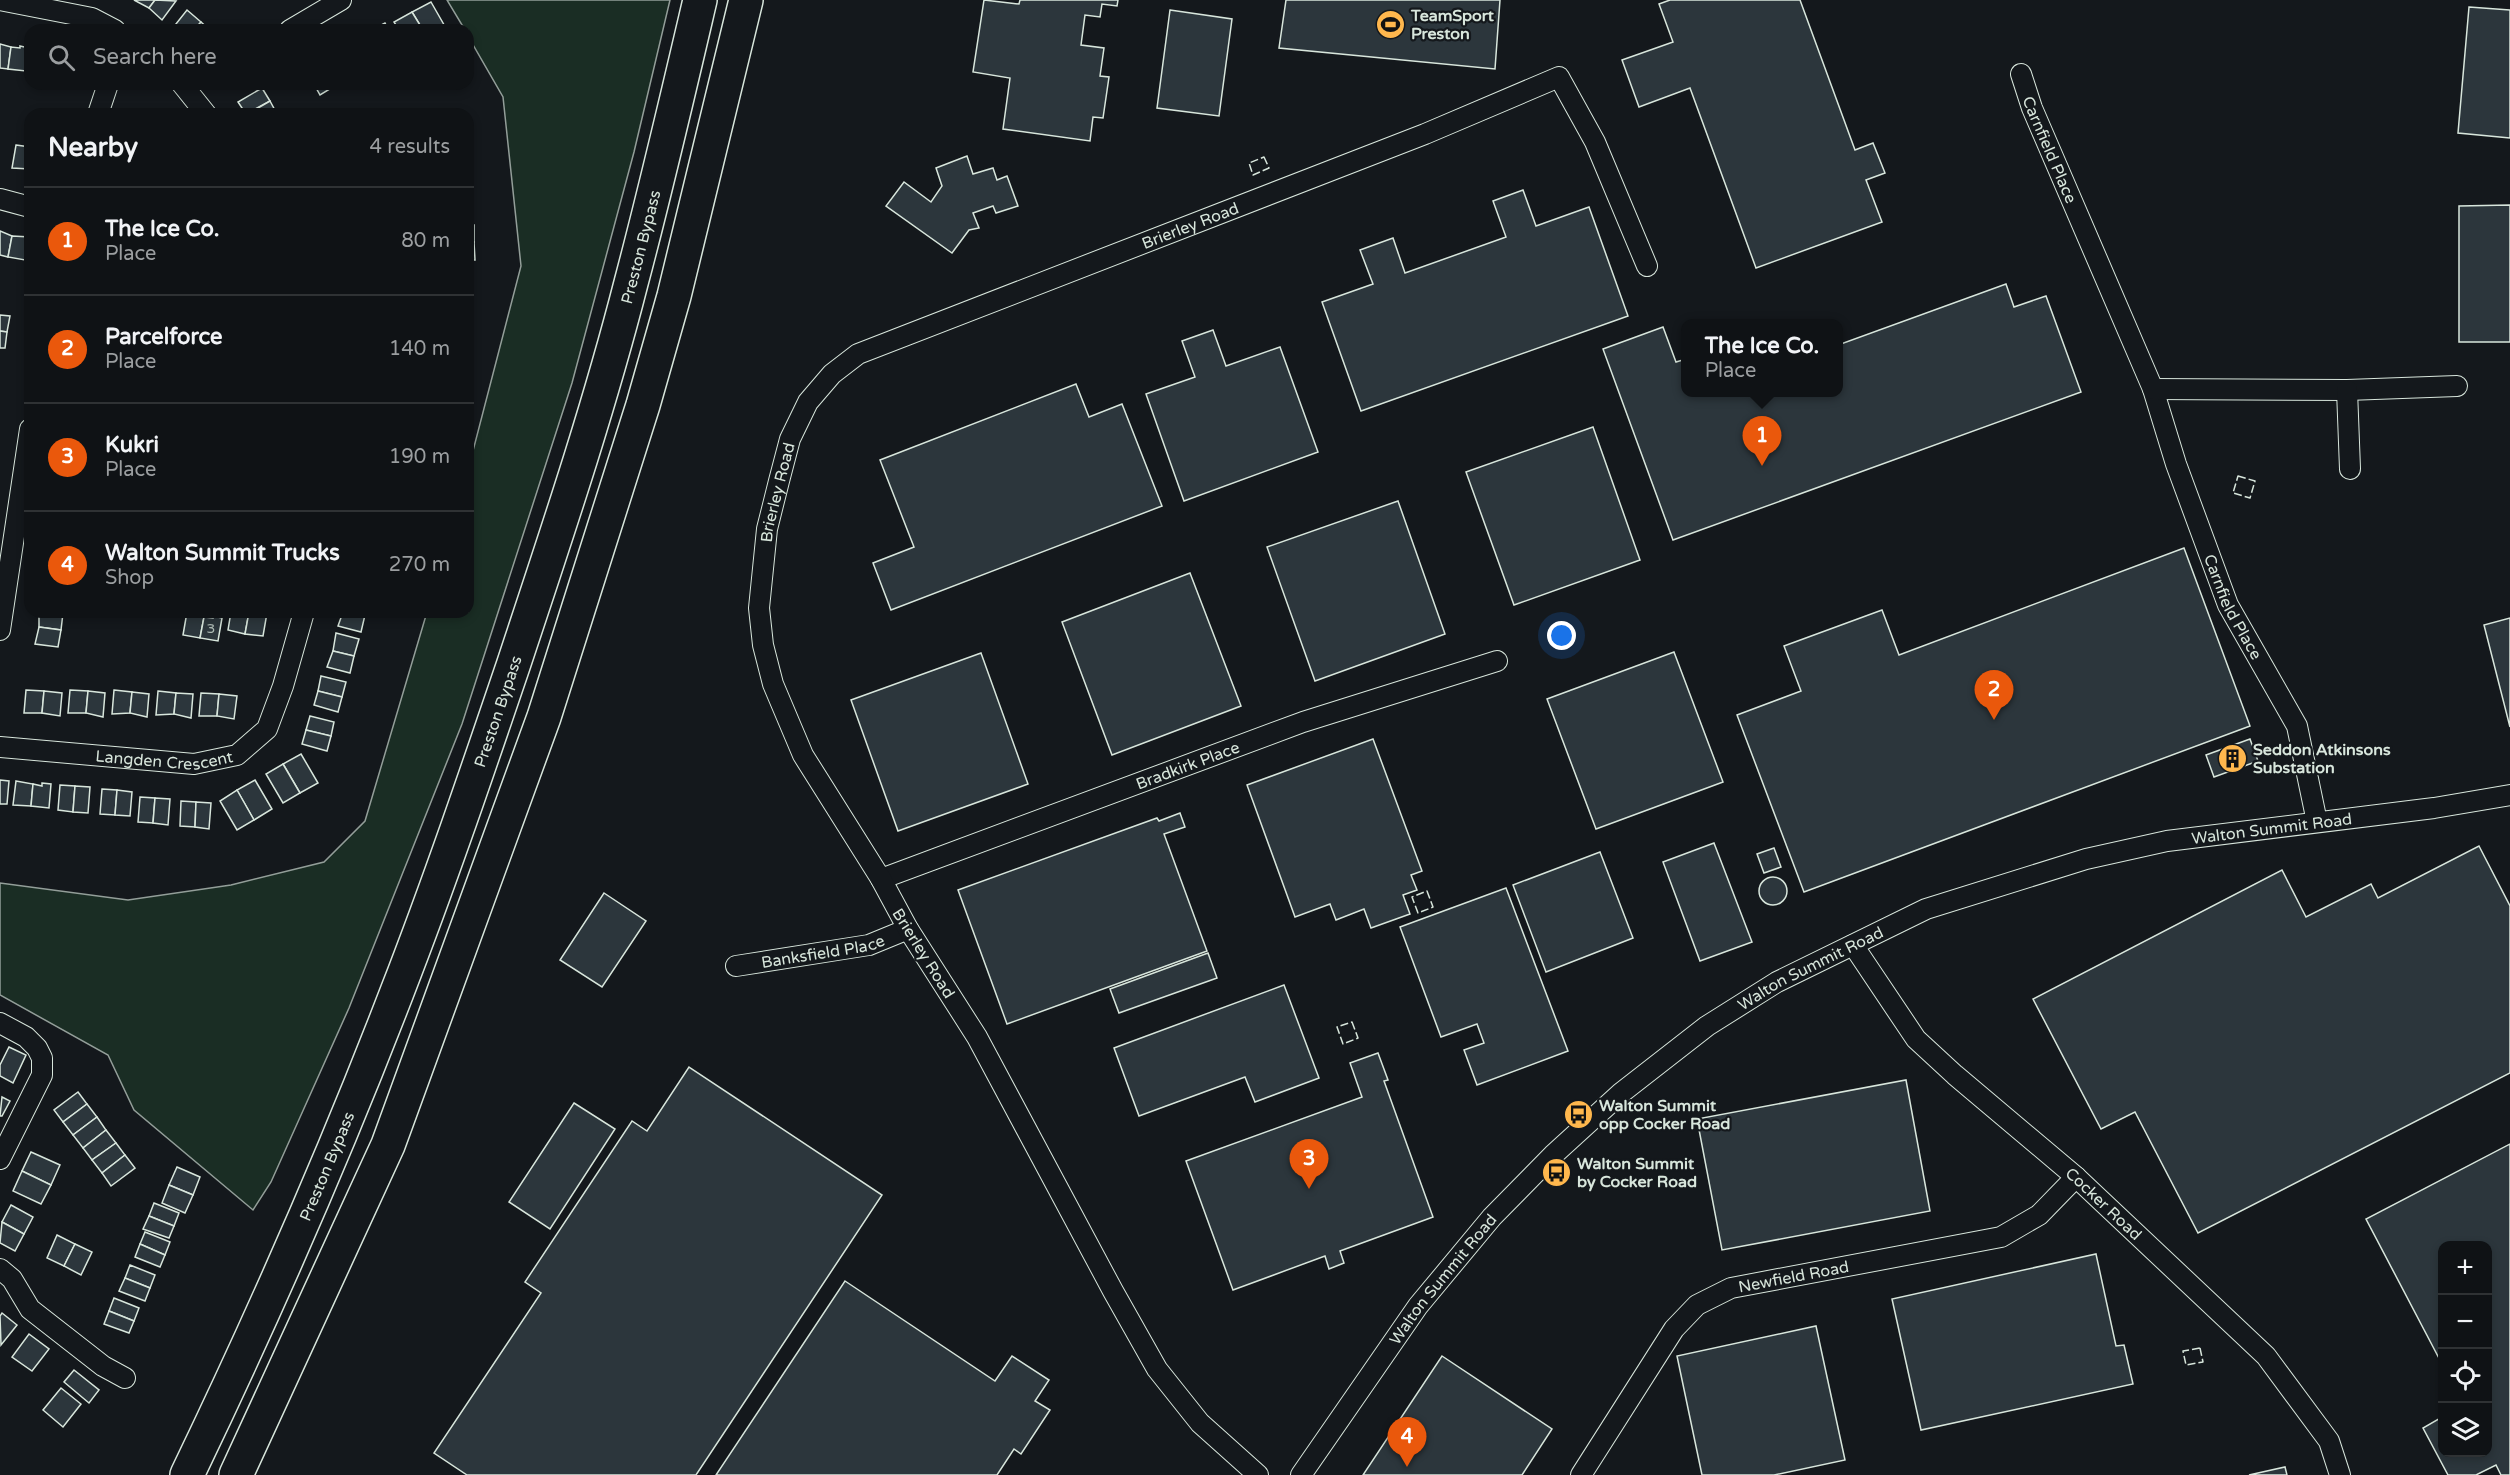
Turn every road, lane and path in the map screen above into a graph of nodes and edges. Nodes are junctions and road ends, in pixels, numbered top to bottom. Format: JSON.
{"nodes":[{"id":1,"x":9,"y":0,"type":"edge"},
{"id":2,"x":700,"y":0,"type":"edge"},
{"id":3,"x":746,"y":0,"type":"edge"},
{"id":4,"x":338,"y":1,"type":"edge"},
{"id":5,"x":104,"y":24,"type":"edge"},
{"id":6,"x":300,"y":24,"type":"edge"},
{"id":7,"x":2021,"y":74,"type":"dead end"},
{"id":8,"x":106,"y":90,"type":"edge"},
{"id":9,"x":191,"y":90,"type":"edge"},
{"id":10,"x":100,"y":108,"type":"edge"},
{"id":11,"x":202,"y":108,"type":"edge"},
{"id":12,"x":0,"y":199,"type":"edge"},
{"id":13,"x":24,"y":205,"type":"edge"},
{"id":14,"x":1647,"y":266,"type":"dead end"},
{"id":15,"x":2457,"y":386,"type":"dead end"},
{"id":16,"x":2153,"y":389,"type":"junction"},
{"id":17,"x":2347,"y":390,"type":"junction"},
{"id":18,"x":24,"y":459,"type":"edge"},
{"id":19,"x":2350,"y":469,"type":"dead end"},
{"id":20,"x":5,"y":555,"type":"edge"},
{"id":21,"x":302,"y":618,"type":"edge"},
{"id":22,"x":0,"y":630,"type":"edge"},
{"id":23,"x":1497,"y":661,"type":"dead end"},
{"id":24,"x":0,"y":747,"type":"edge"},
{"id":25,"x":2510,"y":795,"type":"edge"},
{"id":26,"x":2317,"y":822,"type":"junction"},
{"id":27,"x":881,"y":879,"type":"junction"},
{"id":28,"x":908,"y":929,"type":"junction"},
{"id":29,"x":1853,"y":945,"type":"junction"},
{"id":30,"x":736,"y":966,"type":"dead end"},
{"id":31,"x":0,"y":1023,"type":"edge"},
{"id":32,"x":0,"y":1159,"type":"edge"},
{"id":33,"x":2076,"y":1177,"type":"junction"},
{"id":34,"x":0,"y":1269,"type":"edge"},
{"id":35,"x":292,"y":1358,"type":"junction"},
{"id":36,"x":125,"y":1378,"type":"dead end"},
{"id":37,"x":224,"y":1398,"type":"junction"},
{"id":38,"x":168,"y":1475,"type":"edge"},
{"id":39,"x":187,"y":1475,"type":"edge"},
{"id":40,"x":236,"y":1475,"type":"edge"},
{"id":41,"x":261,"y":1475,"type":"edge"},
{"id":42,"x":1258,"y":1475,"type":"edge"},
{"id":43,"x":1301,"y":1475,"type":"edge"},
{"id":44,"x":1581,"y":1475,"type":"edge"},
{"id":45,"x":2340,"y":1475,"type":"edge"}],
"edges":[{"from":1,"to":5,"type":"street"},
{"from":2,"to":37,"type":"highway","name":"Preston Bypass"},
{"from":3,"to":35,"type":"highway"},
{"from":4,"to":6,"type":"street"},
{"from":7,"to":16,"type":"street","name":"Carnfield Place"},
{"from":8,"to":10,"type":"street"},
{"from":9,"to":11,"type":"street"},
{"from":12,"to":13,"type":"street"},
{"from":14,"to":27,"type":"street","name":"Brierley Road"},
{"from":15,"to":17,"type":"street"},
{"from":16,"to":17,"type":"street"},
{"from":16,"to":26,"type":"street","name":"Carnfield Place"},
{"from":17,"to":19,"type":"street"},
{"from":18,"to":20,"type":"street"},
{"from":20,"to":22,"type":"street"},
{"from":21,"to":24,"type":"street","name":"Langden Crescent"},
{"from":23,"to":27,"type":"street","name":"Bradkirk Place"},
{"from":25,"to":26,"type":"street","name":"Walton Summit Road"},
{"from":26,"to":29,"type":"street","name":"Walton Summit Road"},
{"from":27,"to":28,"type":"street","name":"Brierley Road"},
{"from":28,"to":30,"type":"street","name":"Banksfield Place"},
{"from":28,"to":42,"type":"street","name":"Brierley Road"},
{"from":29,"to":33,"type":"street","name":"Cocker Road"},
{"from":29,"to":43,"type":"street","name":"Walton Summit Road"},
{"from":31,"to":32,"type":"street"},
{"from":33,"to":44,"type":"street","name":"Newfield Road"},
{"from":33,"to":45,"type":"street","name":"Cocker Road"},
{"from":34,"to":36,"type":"street"},
{"from":35,"to":40,"type":"highway"},
{"from":35,"to":41,"type":"highway"},
{"from":37,"to":38,"type":"highway"},
{"from":37,"to":39,"type":"highway"}]}
